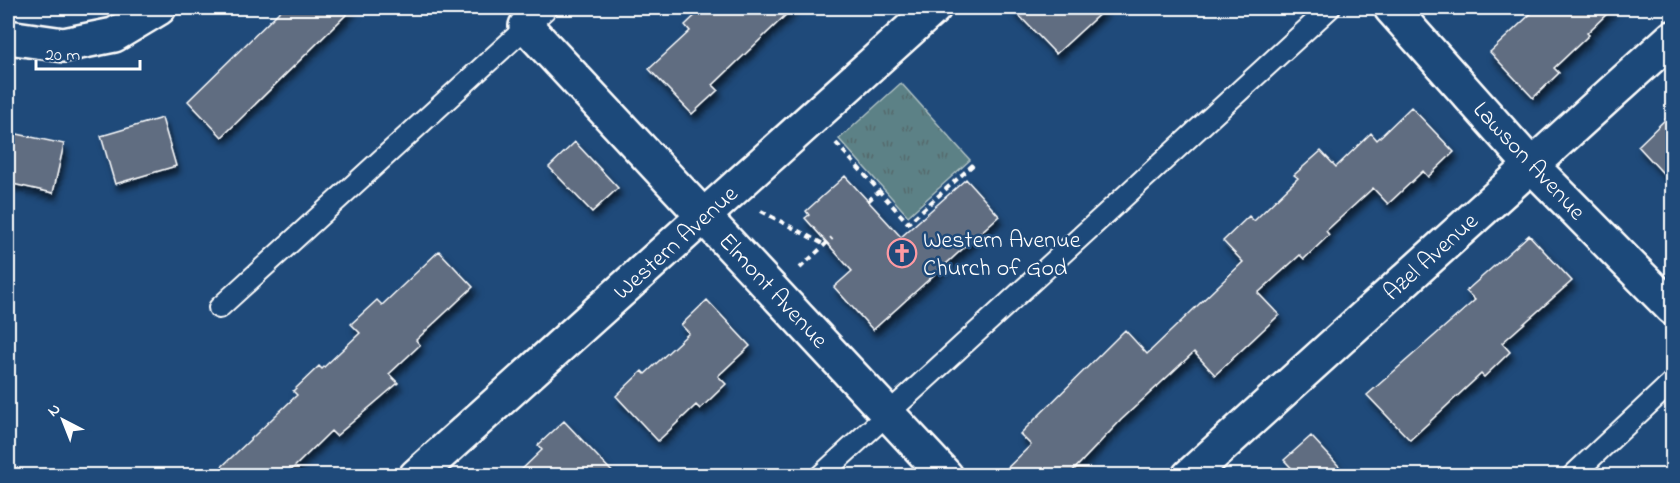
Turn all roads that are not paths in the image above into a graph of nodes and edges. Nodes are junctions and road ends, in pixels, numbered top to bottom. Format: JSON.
{"nodes":[{"id":1,"x":159,"y":8,"type":"edge"},
{"id":2,"x":934,"y":8,"type":"edge"},
{"id":3,"x":1330,"y":8,"type":"edge"},
{"id":4,"x":1391,"y":8,"type":"edge"},
{"id":5,"x":537,"y":17,"type":"edge"},
{"id":6,"x":8,"y":37,"type":"edge"},
{"id":7,"x":1672,"y":38,"type":"edge"},
{"id":8,"x":1532,"y":165,"type":"junction"},
{"id":9,"x":705,"y":215,"type":"junction"},
{"id":10,"x":219,"y":308,"type":"dead end"},
{"id":11,"x":1672,"y":308,"type":"edge"},
{"id":12,"x":1672,"y":382,"type":"edge"},
{"id":13,"x":889,"y":414,"type":"junction"},
{"id":14,"x":416,"y":476,"type":"edge"},
{"id":15,"x":820,"y":476,"type":"edge"},
{"id":16,"x":946,"y":476,"type":"edge"},
{"id":17,"x":1189,"y":476,"type":"edge"},
{"id":18,"x":1572,"y":476,"type":"edge"}],
"edges":[{"from":1,"to":6,"type":"street"},
{"from":2,"to":9,"type":"street","name":"Western Avenue"},
{"from":3,"to":13,"type":"lane"},
{"from":4,"to":8,"type":"street","name":"Lawson Avenue"},
{"from":5,"to":9,"type":"street","name":"Elmont Avenue"},
{"from":5,"to":10,"type":"lane"},
{"from":7,"to":8,"type":"street","name":"Azel Avenue"},
{"from":8,"to":11,"type":"street","name":"Lawson Avenue"},
{"from":8,"to":17,"type":"street","name":"Azel Avenue"},
{"from":9,"to":13,"type":"street","name":"Elmont Avenue"},
{"from":9,"to":14,"type":"street","name":"Western Avenue"},
{"from":12,"to":18,"type":"lane"},
{"from":13,"to":15,"type":"lane"},
{"from":13,"to":16,"type":"street","name":"Elmont Avenue"}]}
